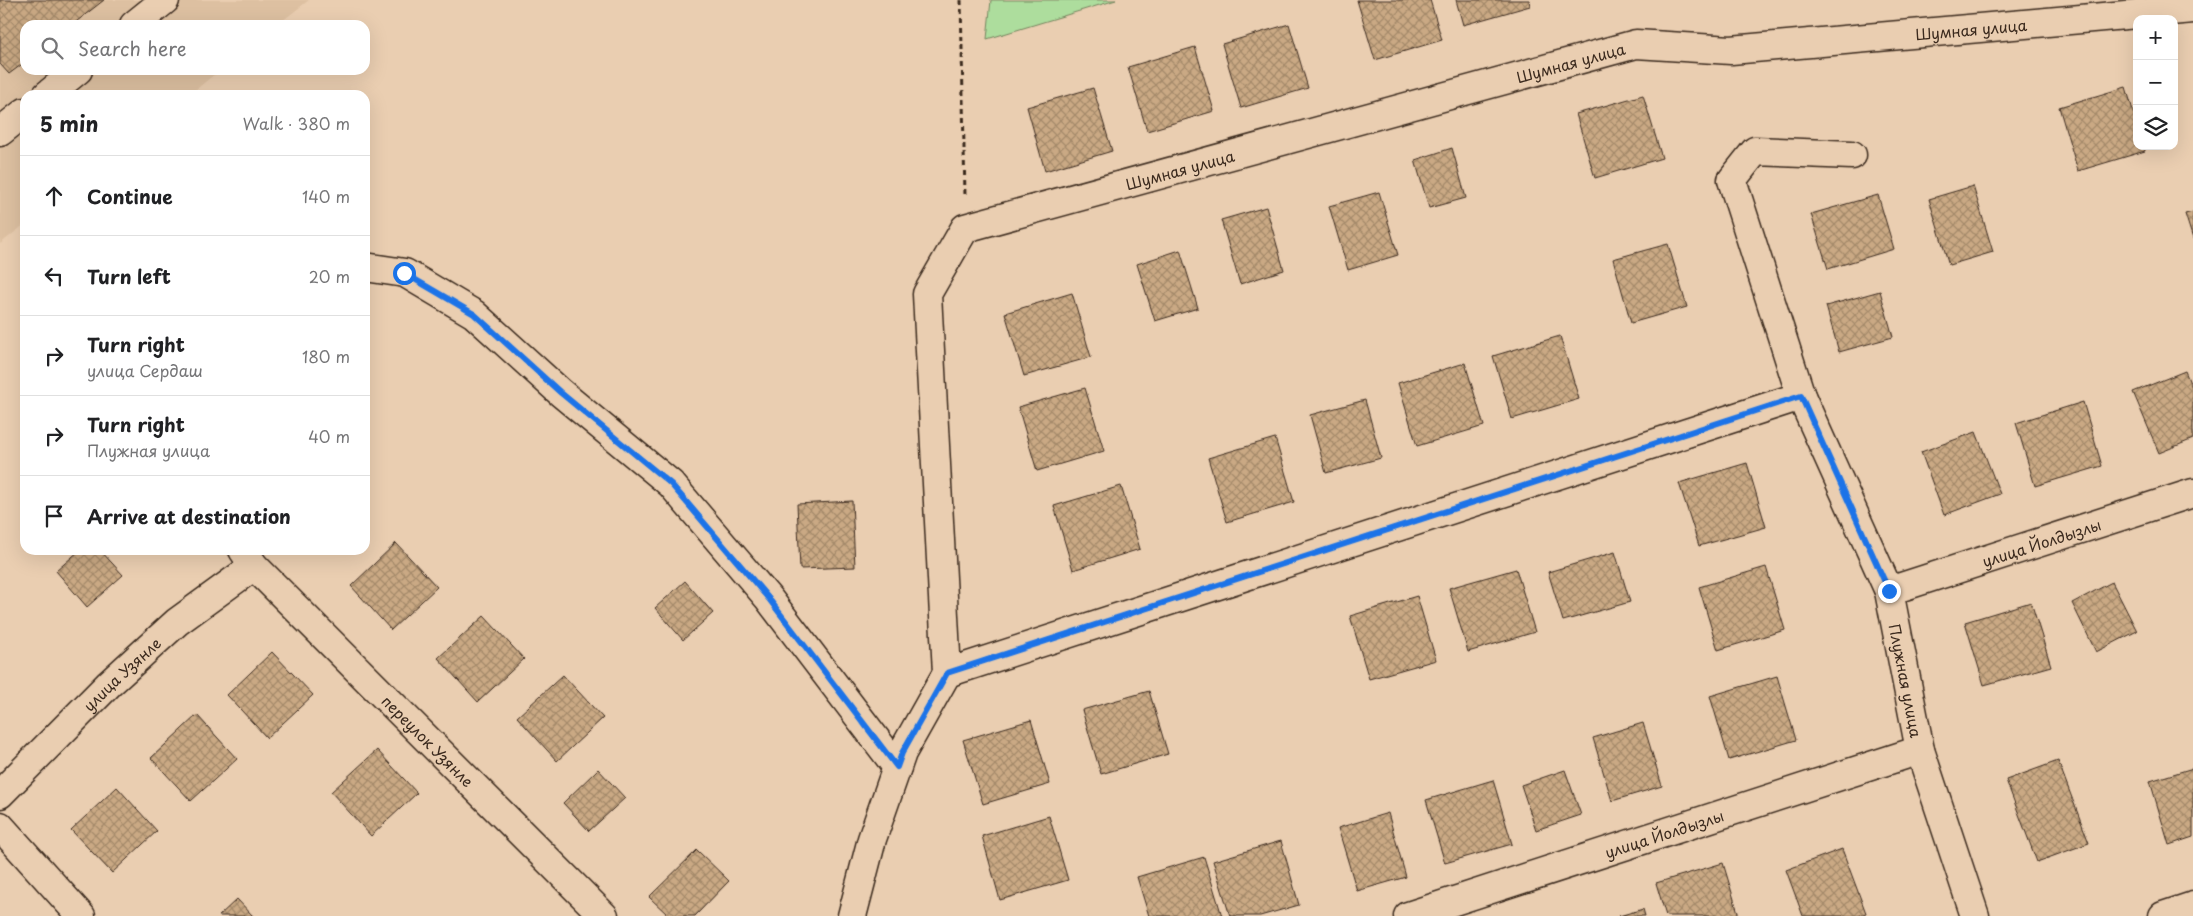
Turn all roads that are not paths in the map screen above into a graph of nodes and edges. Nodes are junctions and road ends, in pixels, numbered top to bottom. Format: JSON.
{"nodes":[{"id":1,"x":165,"y":0,"type":"edge"},
{"id":2,"x":2193,"y":9,"type":"edge"},
{"id":3,"x":140,"y":20,"type":"edge"},
{"id":4,"x":72,"y":75,"type":"edge"},
{"id":5,"x":52,"y":90,"type":"edge"},
{"id":6,"x":20,"y":116,"type":"edge"},
{"id":7,"x":0,"y":132,"type":"edge"},
{"id":8,"x":1852,"y":155,"type":"dead end"},
{"id":9,"x":370,"y":269,"type":"edge"},
{"id":10,"x":1801,"y":396,"type":"junction"},
{"id":11,"x":2193,"y":493,"type":"edge"},
{"id":12,"x":248,"y":558,"type":"edge"},
{"id":13,"x":1889,"y":591,"type":"junction"},
{"id":14,"x":947,"y":673,"type":"junction"},
{"id":15,"x":1920,"y":750,"type":"junction"},
{"id":16,"x":897,"y":767,"type":"junction"},
{"id":17,"x":0,"y":794,"type":"edge"},
{"id":18,"x":0,"y":826,"type":"edge"},
{"id":19,"x":2193,"y":906,"type":"edge"},
{"id":20,"x":81,"y":916,"type":"edge"},
{"id":21,"x":604,"y":916,"type":"edge"},
{"id":22,"x":852,"y":916,"type":"edge"},
{"id":23,"x":1408,"y":916,"type":"edge"},
{"id":24,"x":1975,"y":916,"type":"edge"},
{"id":25,"x":2163,"y":916,"type":"edge"}],
"edges":[{"from":1,"to":3,"type":"street"},
{"from":2,"to":14,"type":"street","name":"Шумная улица"},
{"from":4,"to":5,"type":"street"},
{"from":6,"to":7,"type":"street"},
{"from":8,"to":10,"type":"street","name":"Плужная улица"},
{"from":9,"to":16,"type":"street"},
{"from":10,"to":13,"type":"street","name":"Плужная улица"},
{"from":10,"to":14,"type":"street"},
{"from":11,"to":13,"type":"street","name":"улица Йолдызлы"},
{"from":12,"to":17,"type":"street","name":"улица Узянле"},
{"from":12,"to":21,"type":"street","name":"переулок Узянле"},
{"from":13,"to":15,"type":"street","name":"Плужная улица"},
{"from":14,"to":16,"type":"street"},
{"from":15,"to":23,"type":"street","name":"улица Йолдызлы"},
{"from":15,"to":24,"type":"street","name":"Плужная улица"},
{"from":16,"to":22,"type":"street"},
{"from":18,"to":20,"type":"street"},
{"from":19,"to":25,"type":"street"}]}
